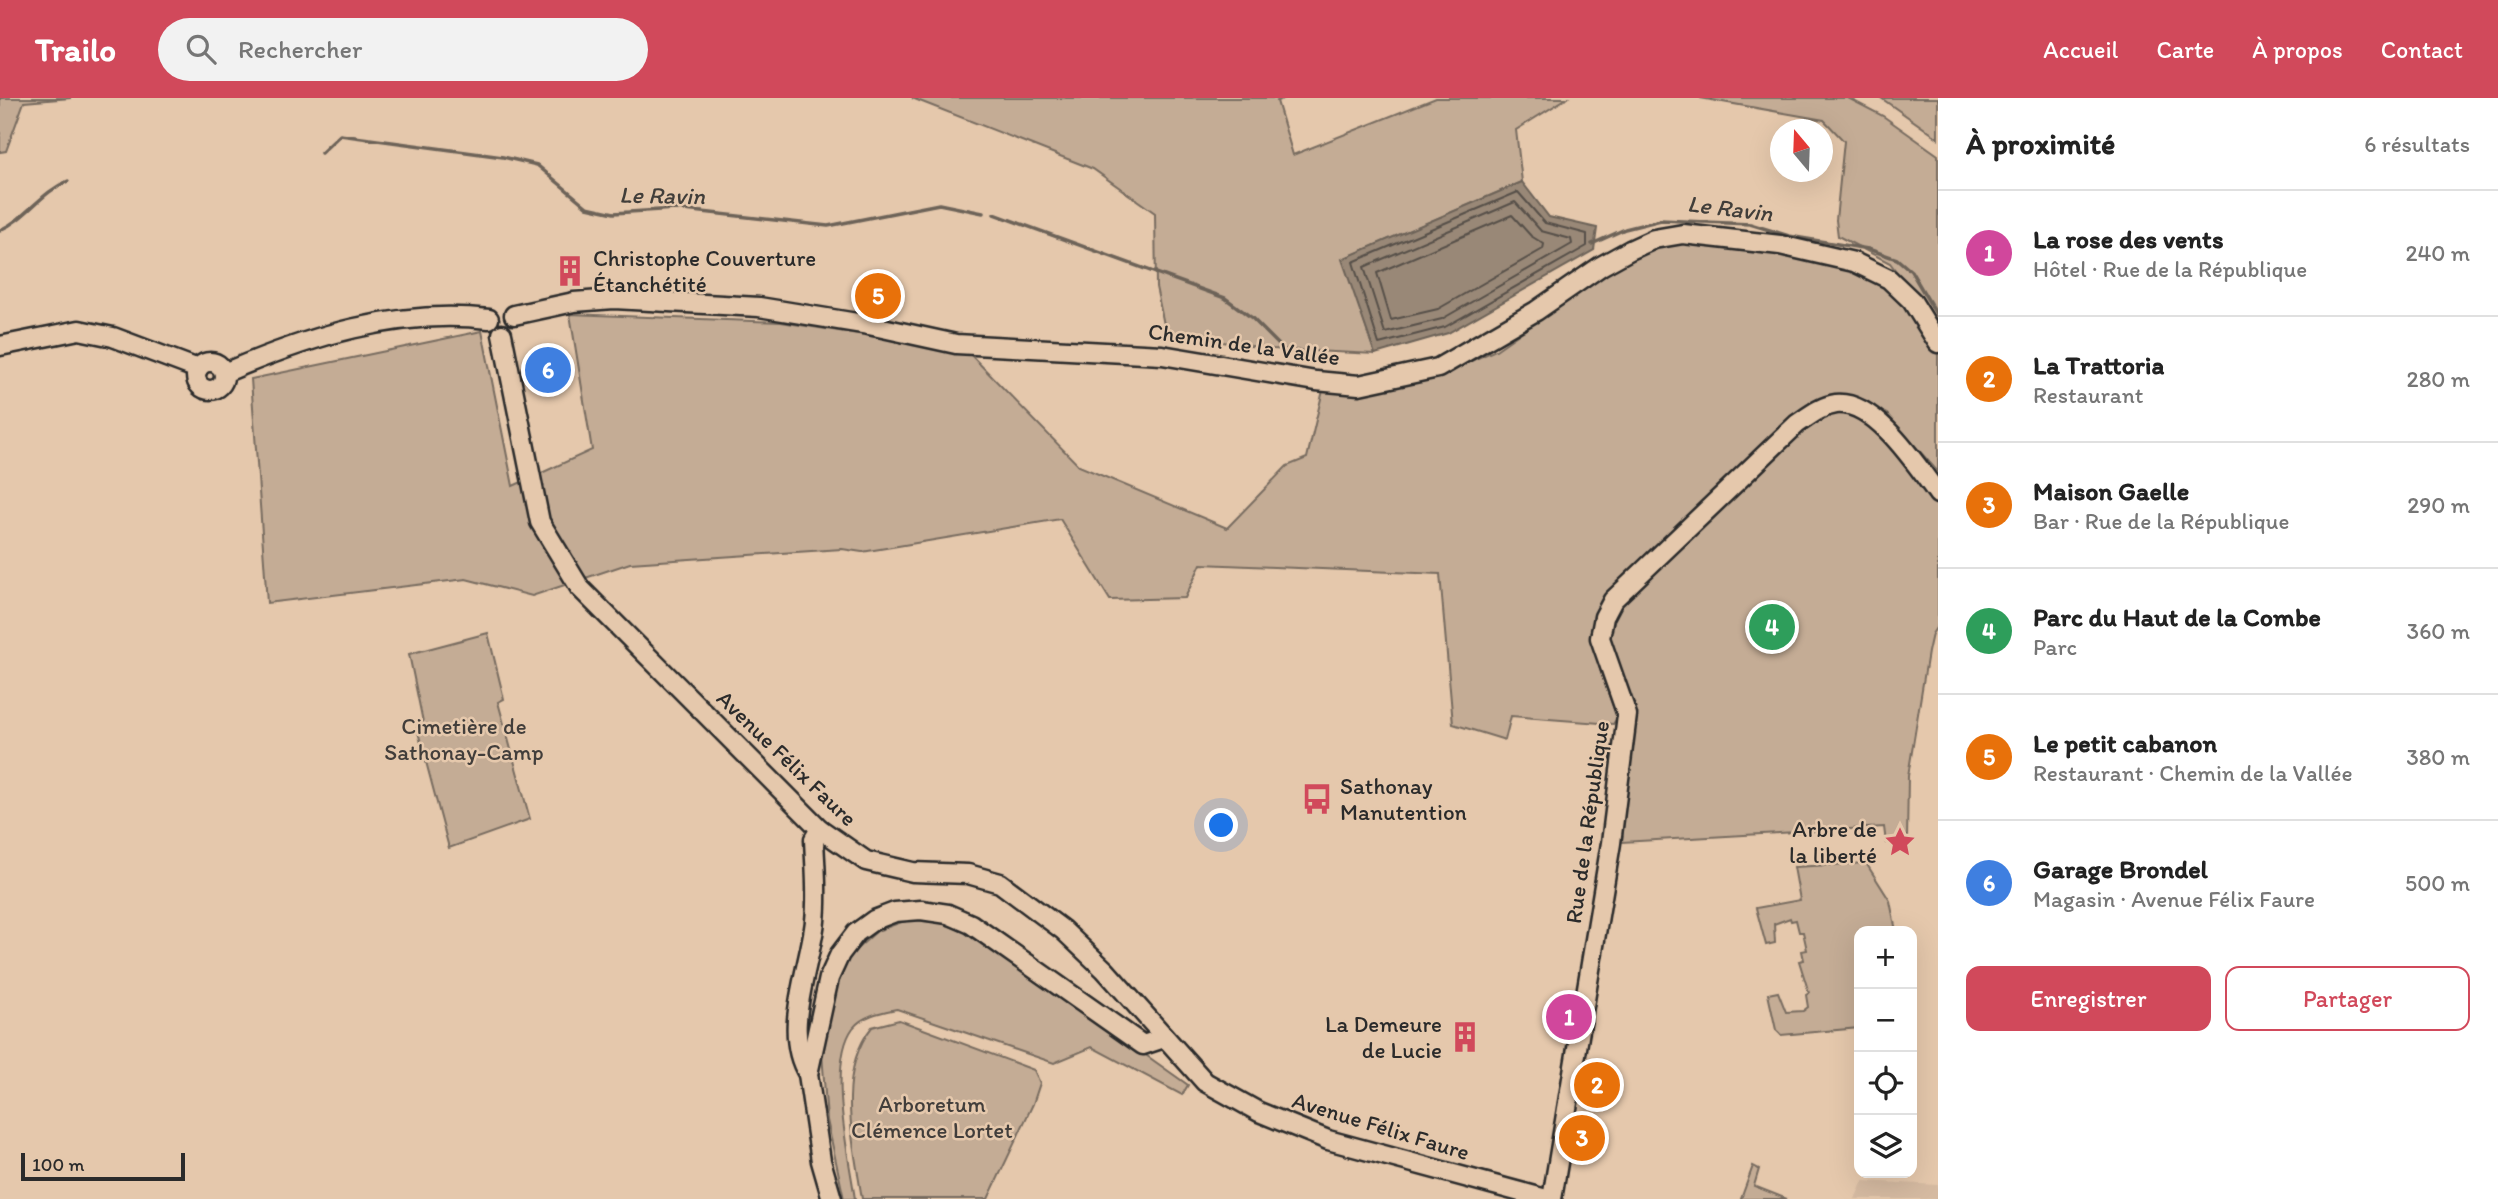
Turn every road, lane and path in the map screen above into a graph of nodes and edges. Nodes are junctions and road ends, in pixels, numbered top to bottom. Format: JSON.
{"nodes":[{"id":1,"x":514,"y":315,"type":"junction"},
{"id":2,"x":489,"y":319,"type":"junction"},
{"id":3,"x":502,"y":334,"type":"junction"},
{"id":4,"x":1938,"y":343,"type":"edge"},
{"id":5,"x":0,"y":346,"type":"edge"},
{"id":6,"x":1938,"y":494,"type":"edge"},
{"id":7,"x":820,"y":829,"type":"junction"},
{"id":8,"x":1164,"y":1038,"type":"junction"},
{"id":9,"x":798,"y":1041,"type":"junction"},
{"id":10,"x":813,"y":1056,"type":"junction"},
{"id":11,"x":808,"y":1074,"type":"junction"},
{"id":12,"x":832,"y":1199,"type":"edge"},
{"id":13,"x":1546,"y":1199,"type":"edge"},
{"id":14,"x":1552,"y":1199,"type":"edge"}],
"edges":[{"from":1,"to":2,"type":"street"},
{"from":1,"to":3,"type":"street"},
{"from":1,"to":4,"type":"street","name":"Chemin de la Vallée"},
{"from":2,"to":3,"type":"street"},
{"from":2,"to":5,"type":"street"},
{"from":3,"to":7,"type":"street","name":"Avenue Félix Faure"},
{"from":6,"to":14,"type":"street","name":"Rue de la République"},
{"from":7,"to":8,"type":"street","name":"Avenue Félix Faure"},
{"from":7,"to":9,"type":"street"},
{"from":8,"to":10,"type":"street"},
{"from":8,"to":13,"type":"street","name":"Avenue Félix Faure"},
{"from":9,"to":10,"type":"street"},
{"from":9,"to":11,"type":"street"},
{"from":10,"to":11,"type":"street"},
{"from":11,"to":12,"type":"street"}]}
